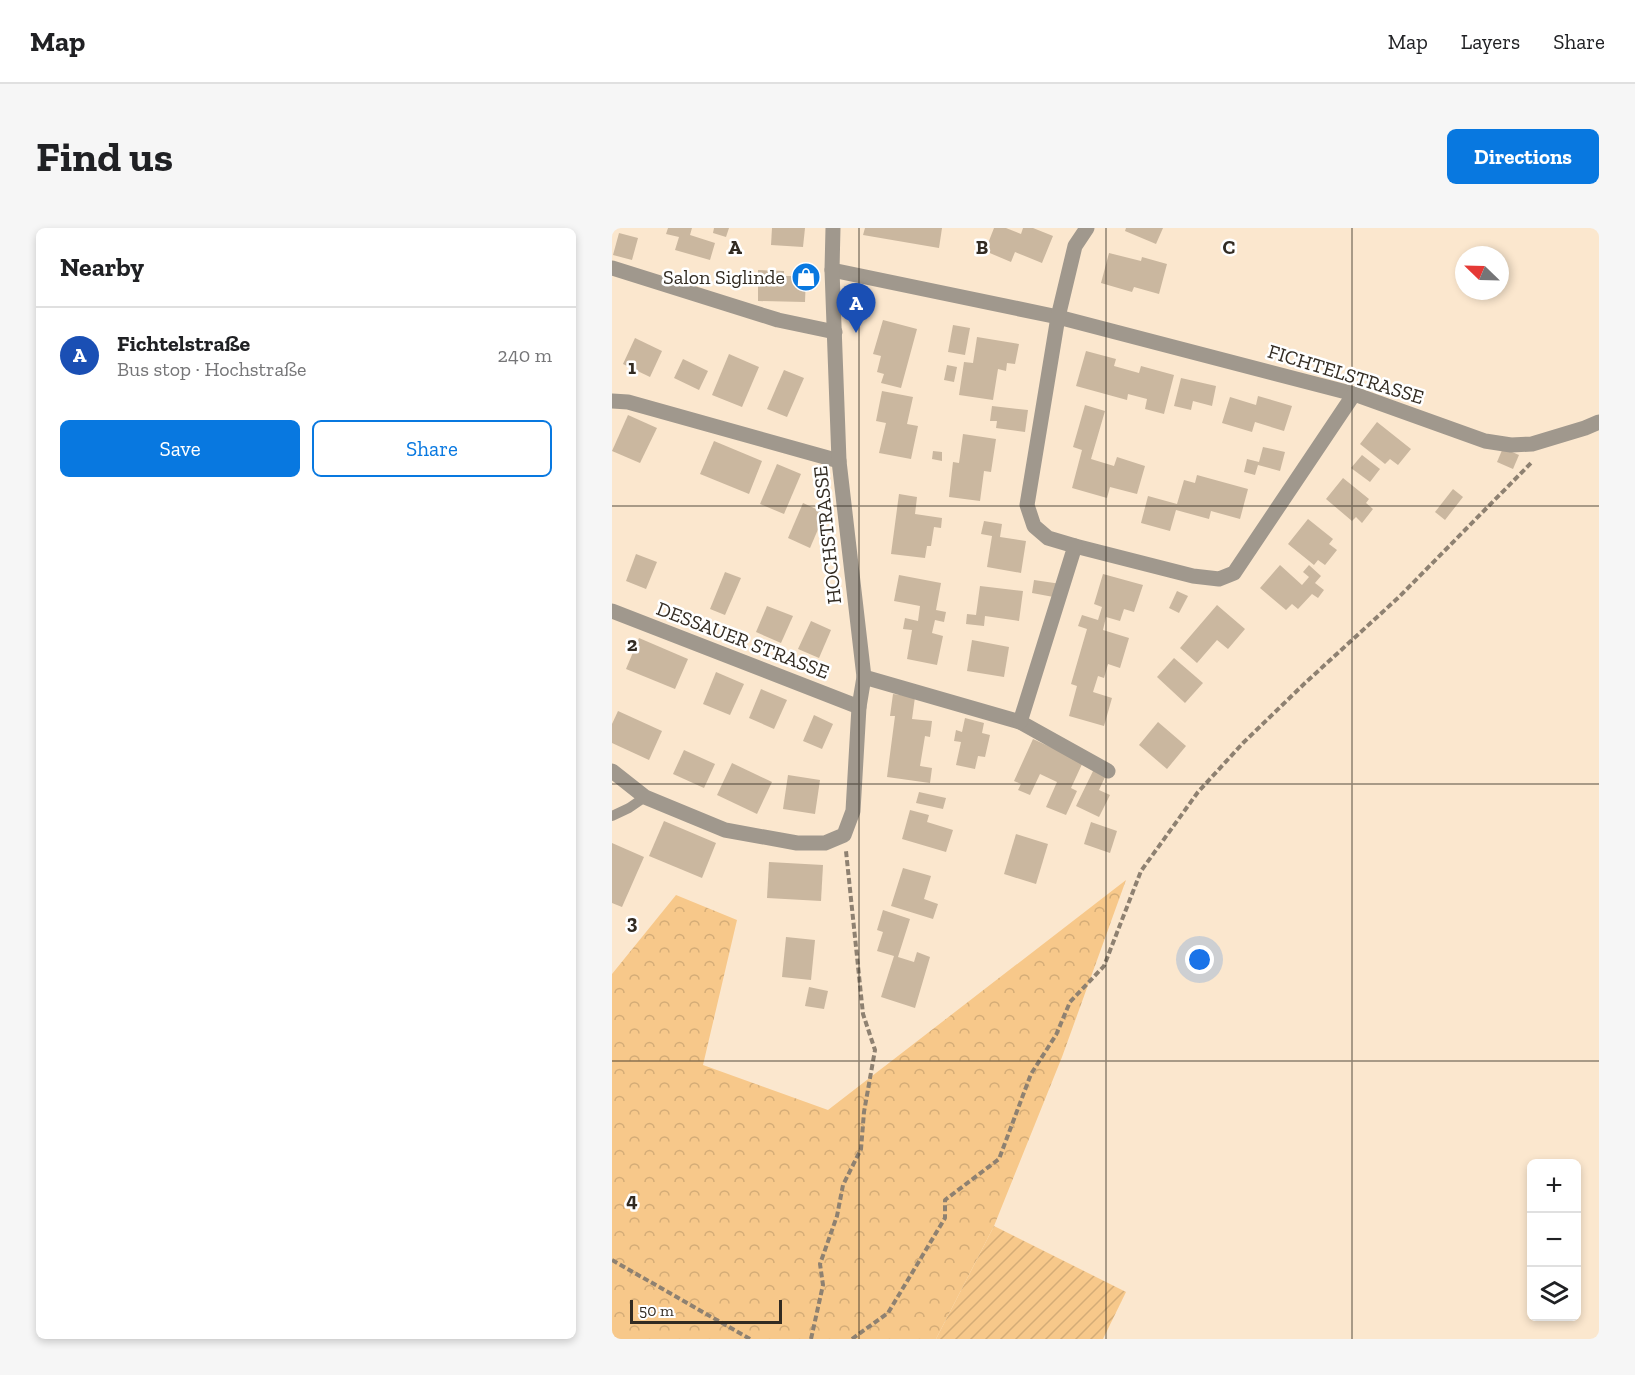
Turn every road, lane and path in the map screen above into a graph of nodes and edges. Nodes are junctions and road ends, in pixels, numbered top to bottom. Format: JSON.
{"nodes":[{"id":1,"x":833,"y":228,"type":"edge"},
{"id":2,"x":1087,"y":228,"type":"edge"},
{"id":3,"x":612,"y":268,"type":"edge"},
{"id":4,"x":832,"y":270,"type":"junction"},
{"id":5,"x":1058,"y":317,"type":"junction"},
{"id":6,"x":834,"y":332,"type":"junction"},
{"id":7,"x":1354,"y":394,"type":"junction"},
{"id":8,"x":612,"y":401,"type":"edge"},
{"id":9,"x":1599,"y":422,"type":"edge"},
{"id":10,"x":1532,"y":444,"type":"junction"},
{"id":11,"x":839,"y":461,"type":"junction"},
{"id":12,"x":1075,"y":546,"type":"junction"},
{"id":13,"x":612,"y":612,"type":"edge"},
{"id":14,"x":864,"y":677,"type":"junction"},
{"id":15,"x":859,"y":707,"type":"junction"},
{"id":16,"x":1020,"y":722,"type":"junction"},
{"id":17,"x":612,"y":771,"type":"edge"},
{"id":18,"x":1108,"y":771,"type":"dead end"},
{"id":19,"x":645,"y":797,"type":"junction"},
{"id":20,"x":612,"y":816,"type":"edge"},
{"id":21,"x":844,"y":836,"type":"junction"},
{"id":22,"x":612,"y":1260,"type":"edge"},
{"id":23,"x":750,"y":1339,"type":"edge"},
{"id":24,"x":811,"y":1339,"type":"edge"},
{"id":25,"x":852,"y":1339,"type":"edge"}],
"edges":[{"from":1,"to":4,"type":"street","name":"HOCHSTRASSE"},
{"from":2,"to":5,"type":"street"},
{"from":3,"to":6,"type":"street"},
{"from":4,"to":5,"type":"street","name":"FICHTELSTRASSE"},
{"from":4,"to":6,"type":"street","name":"HOCHSTRASSE"},
{"from":5,"to":7,"type":"street","name":"FICHTELSTRASSE"},
{"from":5,"to":12,"type":"street"},
{"from":6,"to":11,"type":"street","name":"HOCHSTRASSE"},
{"from":7,"to":10,"type":"street","name":"FICHTELSTRASSE"},
{"from":7,"to":12,"type":"street"},
{"from":8,"to":11,"type":"street"},
{"from":9,"to":10,"type":"street","name":"FICHTELSTRASSE"},
{"from":10,"to":25,"type":"path"},
{"from":11,"to":14,"type":"street","name":"HOCHSTRASSE"},
{"from":12,"to":16,"type":"street"},
{"from":13,"to":15,"type":"street","name":"DESSAUER STRASSE"},
{"from":14,"to":15,"type":"street","name":"HOCHSTRASSE"},
{"from":14,"to":16,"type":"street"},
{"from":15,"to":21,"type":"street","name":"HOCHSTRASSE"},
{"from":16,"to":18,"type":"street"},
{"from":17,"to":19,"type":"street"},
{"from":19,"to":20,"type":"lane"},
{"from":19,"to":21,"type":"street"},
{"from":21,"to":24,"type":"path"},
{"from":22,"to":23,"type":"path"}]}
